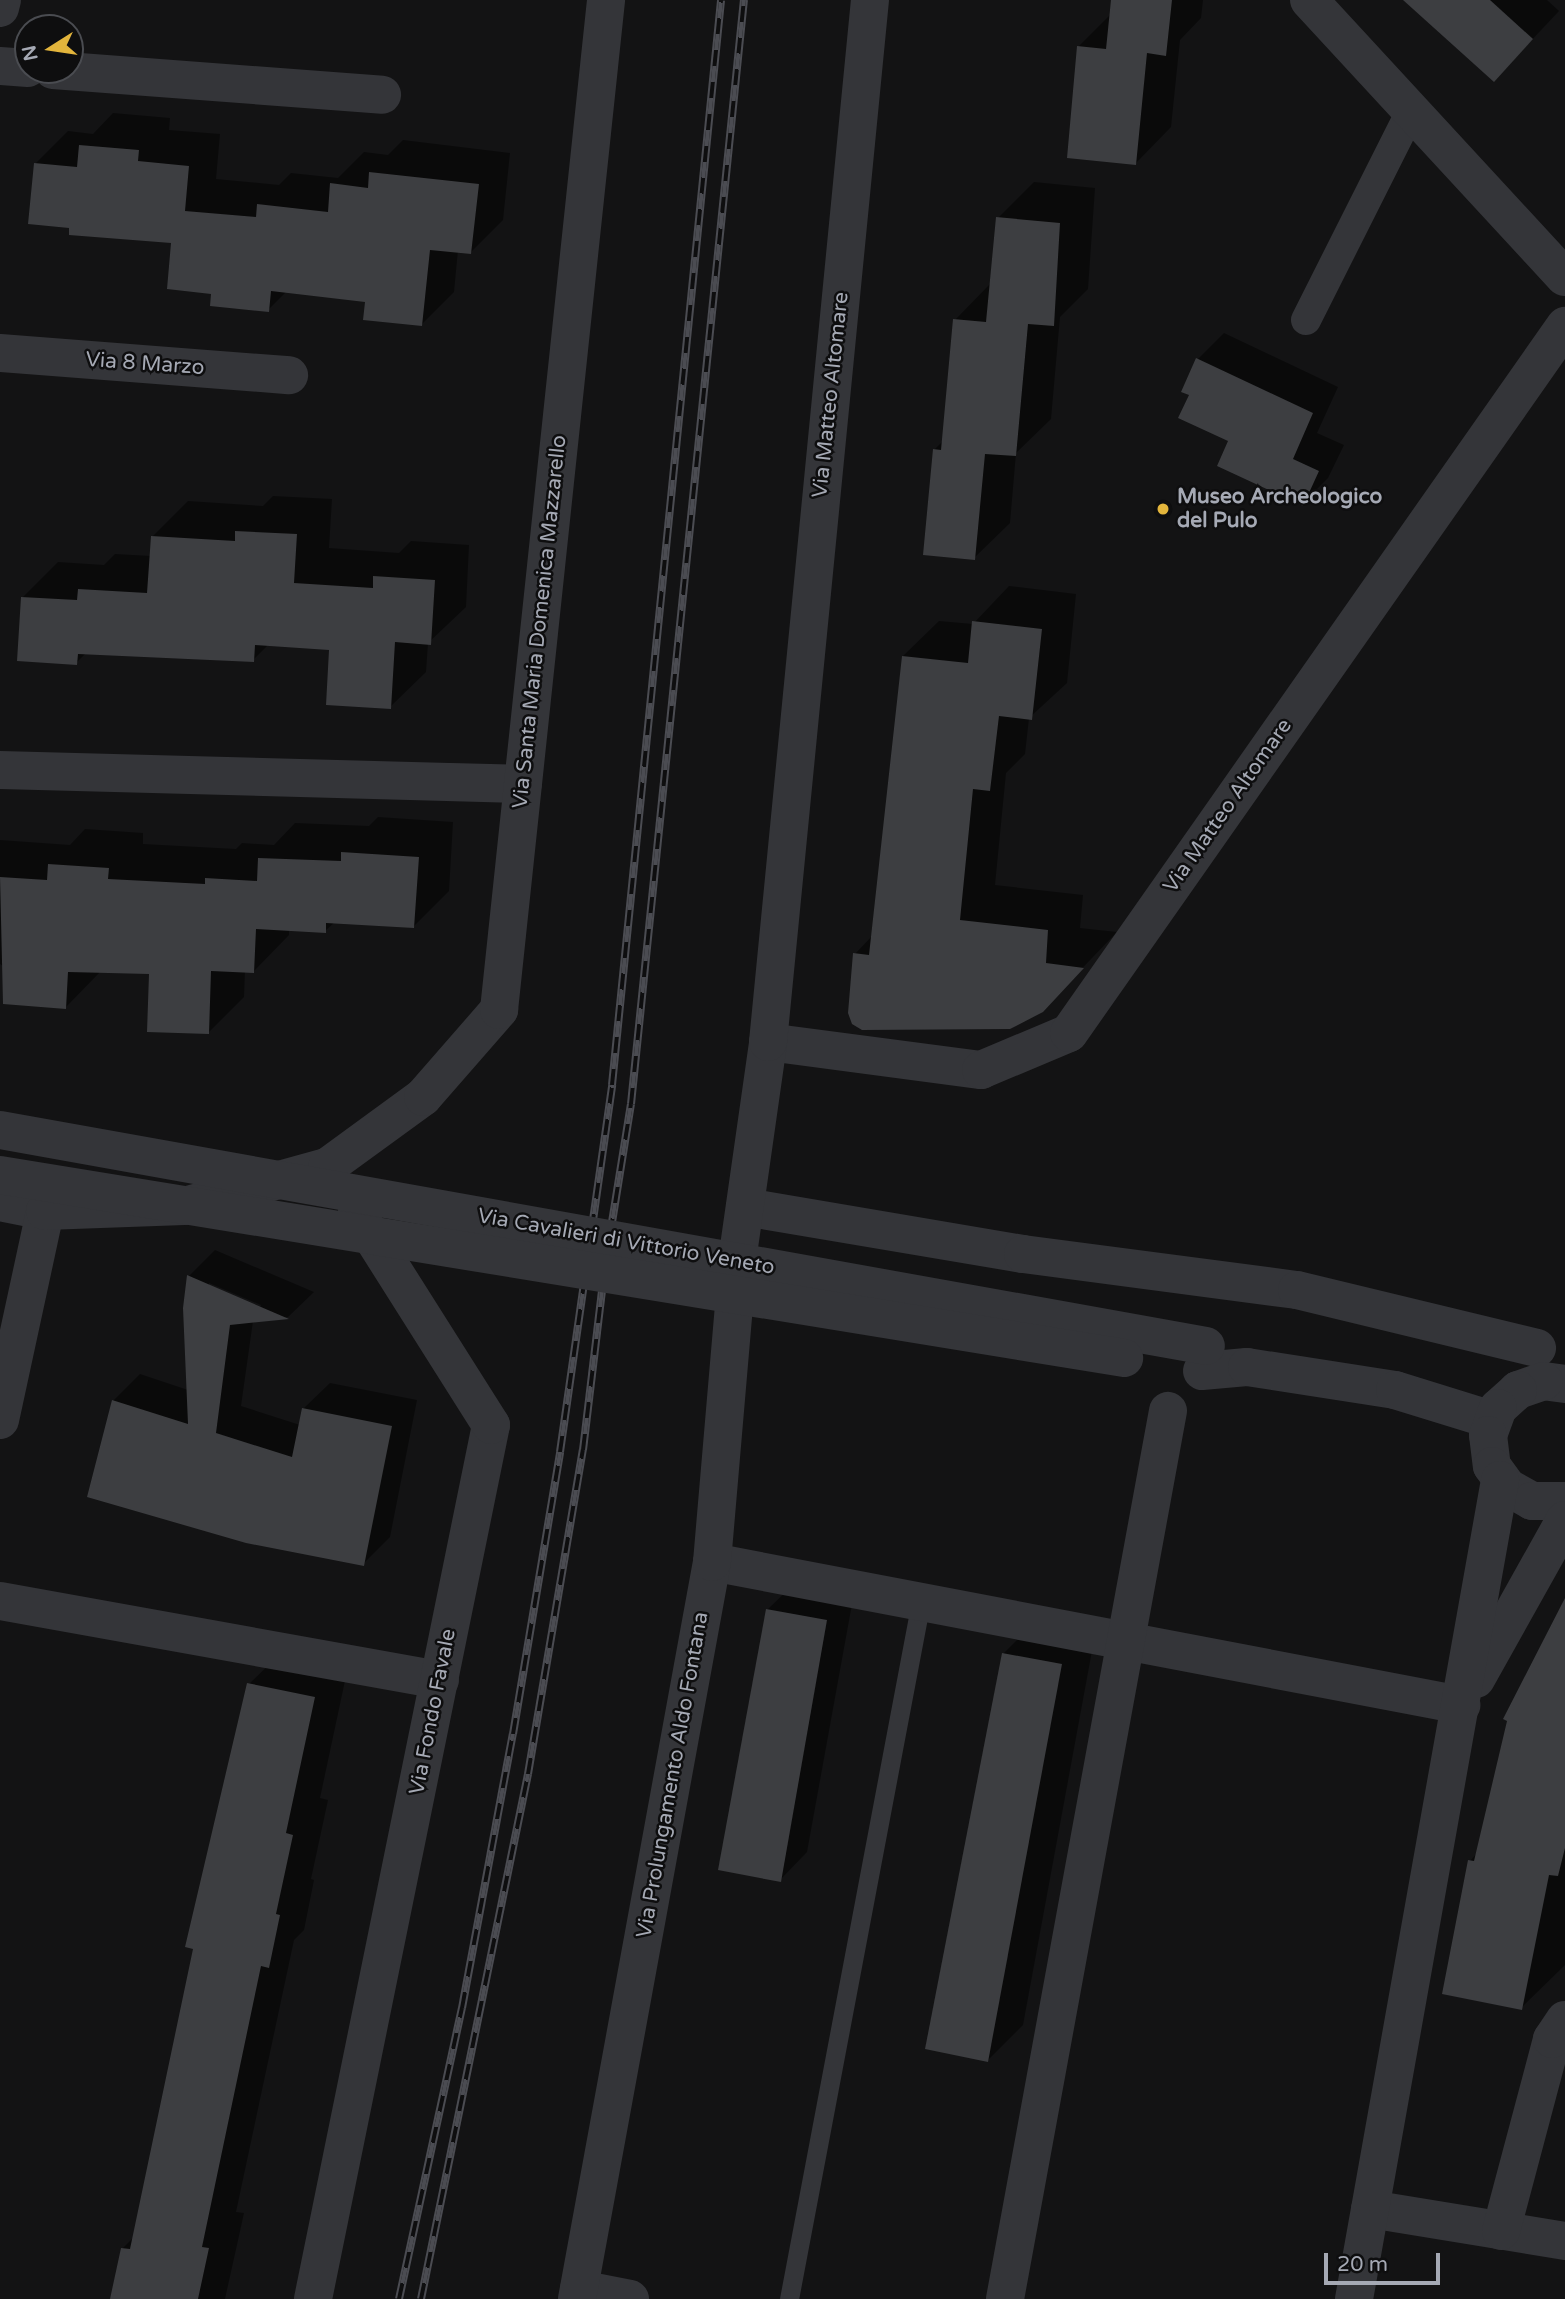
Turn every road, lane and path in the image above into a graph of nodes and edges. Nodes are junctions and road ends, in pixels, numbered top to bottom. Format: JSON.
{"nodes":[{"id":1,"x":2,"y":0,"type":"edge"},
{"id":2,"x":606,"y":0,"type":"edge"},
{"id":3,"x":870,"y":0,"type":"edge"},
{"id":4,"x":1308,"y":0,"type":"edge"},
{"id":5,"x":0,"y":8,"type":"edge"},
{"id":6,"x":84,"y":72,"type":"edge"},
{"id":7,"x":382,"y":95,"type":"dead end"},
{"id":8,"x":1411,"y":111,"type":"junction"},
{"id":9,"x":1565,"y":278,"type":"edge"},
{"id":10,"x":1306,"y":320,"type":"dead end"},
{"id":11,"x":1565,"y":326,"type":"edge"},
{"id":12,"x":0,"y":353,"type":"edge"},
{"id":13,"x":289,"y":375,"type":"dead end"},
{"id":14,"x":0,"y":770,"type":"edge"},
{"id":15,"x":523,"y":784,"type":"junction"},
{"id":16,"x":768,"y":1042,"type":"junction"},
{"id":17,"x":0,"y":1130,"type":"edge"},
{"id":18,"x":327,"y":1167,"type":"junction"},
{"id":19,"x":0,"y":1175,"type":"edge"},
{"id":20,"x":0,"y":1202,"type":"edge"},
{"id":21,"x":745,"y":1207,"type":"junction"},
{"id":22,"x":45,"y":1211,"type":"junction"},
{"id":23,"x":739,"y":1247,"type":"joint"},
{"id":24,"x":1537,"y":1348,"type":"dead end"},
{"id":25,"x":1204,"y":1359,"type":"junction"},
{"id":26,"x":1565,"y":1384,"type":"edge"},
{"id":27,"x":1168,"y":1411,"type":"dead end"},
{"id":28,"x":0,"y":1420,"type":"edge"},
{"id":29,"x":1492,"y":1420,"type":"junction"},
{"id":30,"x":1500,"y":1480,"type":"junction"},
{"id":31,"x":1565,"y":1501,"type":"edge"},
{"id":32,"x":1565,"y":1520,"type":"edge"},
{"id":33,"x":712,"y":1562,"type":"junction"},
{"id":34,"x":0,"y":1601,"type":"edge"},
{"id":35,"x":921,"y":1601,"type":"junction"},
{"id":36,"x":1126,"y":1639,"type":"junction"},
{"id":37,"x":440,"y":1680,"type":"junction"},
{"id":38,"x":1461,"y":1705,"type":"junction"},
{"id":39,"x":1565,"y":2020,"type":"edge"},
{"id":40,"x":1370,"y":2209,"type":"junction"},
{"id":41,"x":1501,"y":2231,"type":"junction"},
{"id":42,"x":1565,"y":2241,"type":"edge"},
{"id":43,"x":578,"y":2294,"type":"edge"},
{"id":44,"x":313,"y":2299,"type":"edge"},
{"id":45,"x":630,"y":2299,"type":"edge"},
{"id":46,"x":789,"y":2299,"type":"edge"},
{"id":47,"x":1006,"y":2299,"type":"edge"},
{"id":48,"x":1354,"y":2299,"type":"edge"}],
"edges":[{"from":1,"to":5,"type":"street"},
{"from":2,"to":15,"type":"street","name":"Via Santa Maria Domenica Mazzarello"},
{"from":3,"to":16,"type":"street","name":"Via Matteo Altomare"},
{"from":4,"to":8,"type":"street"},
{"from":6,"to":7,"type":"street"},
{"from":8,"to":9,"type":"street"},
{"from":8,"to":10,"type":"street"},
{"from":11,"to":16,"type":"street","name":"Via Matteo Altomare"},
{"from":12,"to":13,"type":"street","name":"Via 8 Marzo"},
{"from":14,"to":15,"type":"street"},
{"from":15,"to":18,"type":"street","name":"Via Santa Maria Domenica Mazzarello"},
{"from":16,"to":21,"type":"street","name":"Via Matteo Altomare"},
{"from":17,"to":25,"type":"street","name":"Via Cavalieri di Vittorio Veneto","bridge":true},
{"from":18,"to":22,"type":"street"},
{"from":18,"to":37,"type":"street","name":"Via Fondo Favale"},
{"from":19,"to":25,"type":"street","name":"Via Cavalieri di Vittorio Veneto","bridge":true},
{"from":20,"to":22,"type":"street"},
{"from":21,"to":23,"type":"street","name":"Via Matteo Altomare"},
{"from":21,"to":24,"type":"street"},
{"from":22,"to":28,"type":"street"},
{"from":23,"to":33,"type":"street","name":"Via Prolungamento Aldo Fontana"},
{"from":25,"to":29,"type":"street","name":"Via Cavalieri di Vittorio Veneto"},
{"from":26,"to":29,"type":"street"},
{"from":27,"to":36,"type":"street"},
{"from":29,"to":30,"type":"street"},
{"from":30,"to":31,"type":"street"},
{"from":30,"to":38,"type":"street"},
{"from":32,"to":38,"type":"street"},
{"from":33,"to":35,"type":"street"},
{"from":33,"to":43,"type":"street","name":"Via Prolungamento Aldo Fontana"},
{"from":34,"to":37,"type":"street"},
{"from":35,"to":36,"type":"street"},
{"from":35,"to":46,"type":"lane"},
{"from":36,"to":38,"type":"street"},
{"from":36,"to":47,"type":"street"},
{"from":37,"to":44,"type":"street","name":"Via Fondo Favale"},
{"from":38,"to":40,"type":"street"},
{"from":39,"to":41,"type":"street"},
{"from":40,"to":41,"type":"street"},
{"from":40,"to":48,"type":"street"},
{"from":41,"to":42,"type":"street"},
{"from":43,"to":45,"type":"street"}]}
